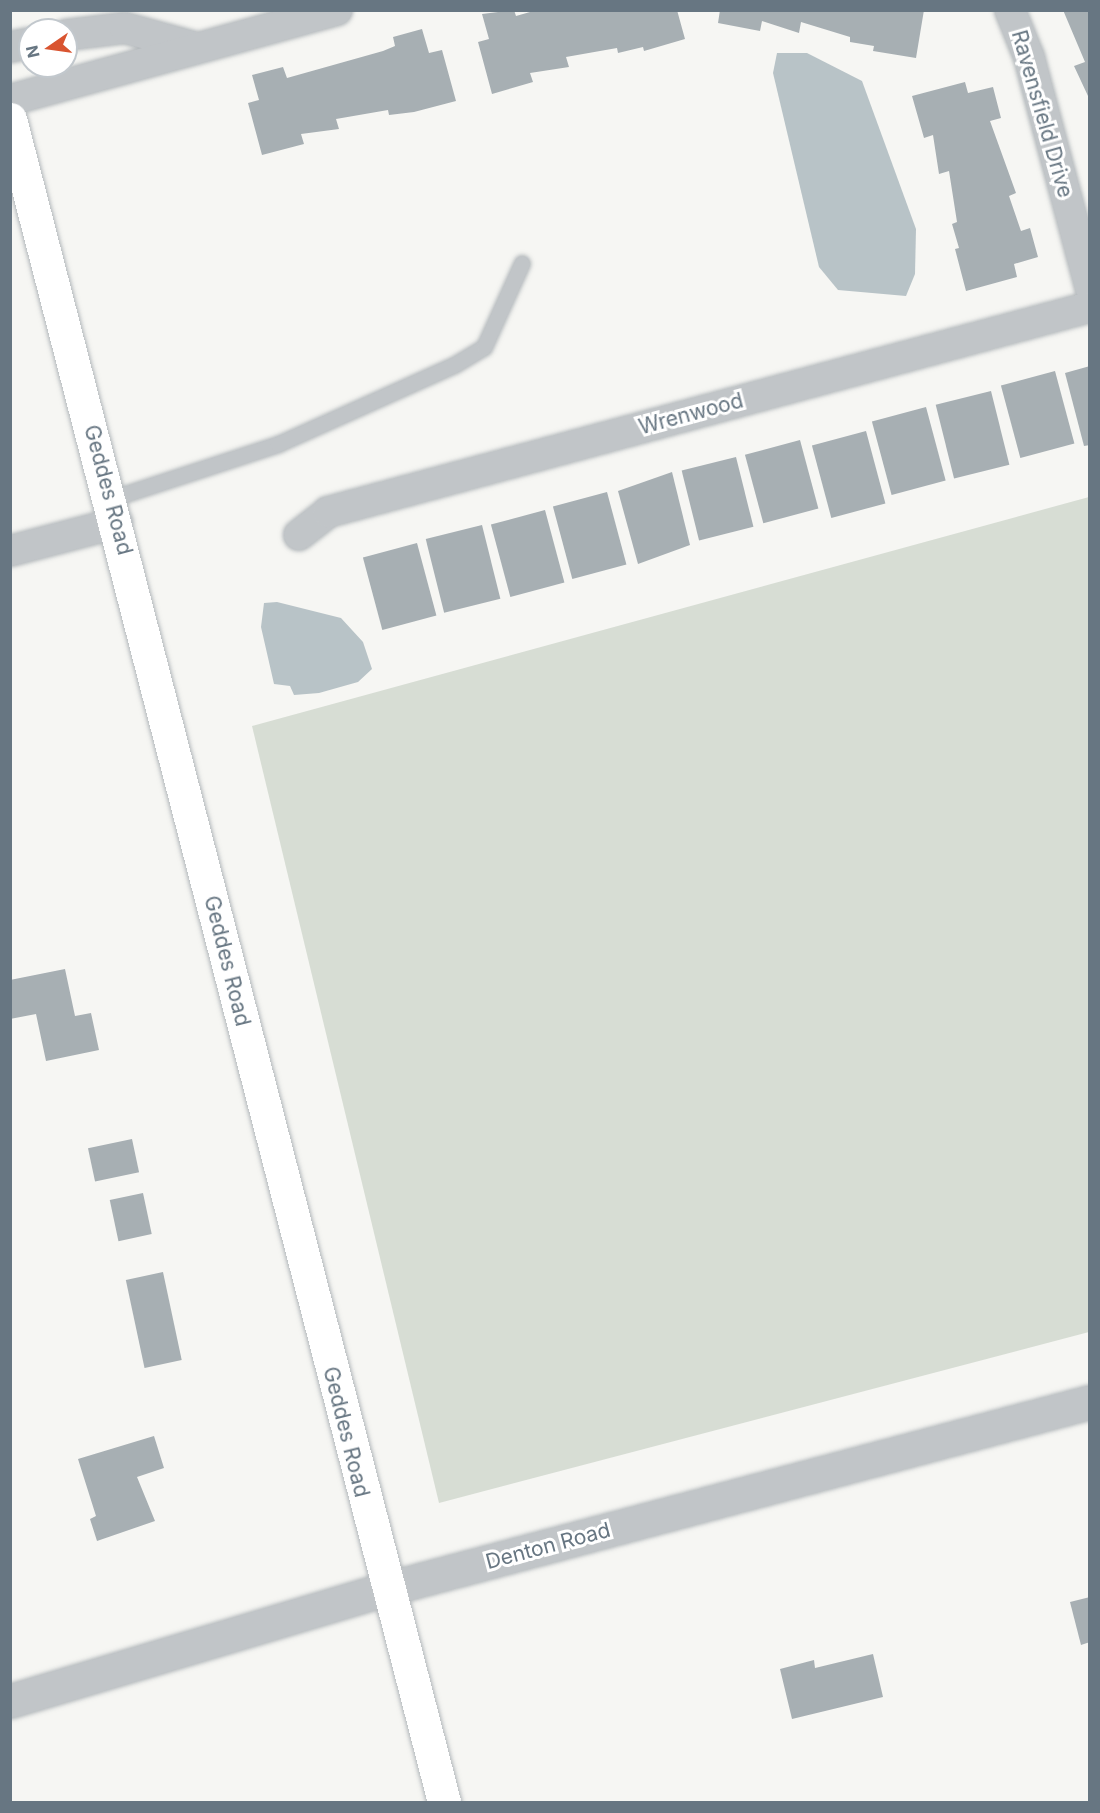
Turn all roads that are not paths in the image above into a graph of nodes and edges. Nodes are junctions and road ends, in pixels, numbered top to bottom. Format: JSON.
{"nodes":[{"id":1,"x":338,"y":10,"type":"edge"},
{"id":2,"x":1011,"y":10,"type":"edge"},
{"id":3,"x":78,"y":34,"type":"edge"},
{"id":4,"x":197,"y":48,"type":"junction"},
{"id":5,"x":10,"y":100,"type":"edge"},
{"id":6,"x":10,"y":119,"type":"edge"},
{"id":7,"x":522,"y":263,"type":"dead end"},
{"id":8,"x":1089,"y":287,"type":"edge"},
{"id":9,"x":1089,"y":307,"type":"edge"},
{"id":10,"x":114,"y":511,"type":"junction"},
{"id":11,"x":299,"y":535,"type":"dead end"},
{"id":12,"x":10,"y":551,"type":"edge"},
{"id":13,"x":1089,"y":1402,"type":"edge"},
{"id":14,"x":386,"y":1589,"type":"junction"},
{"id":15,"x":10,"y":1701,"type":"edge"},
{"id":16,"x":444,"y":1803,"type":"edge"}],
"edges":[{"from":1,"to":4,"type":"street"},
{"from":2,"to":8,"type":"street","name":"Ravensfield Drive"},
{"from":3,"to":4,"type":"street"},
{"from":4,"to":5,"type":"street"},
{"from":6,"to":10,"type":"main road","name":"Geddes Road"},
{"from":7,"to":10,"type":"lane"},
{"from":9,"to":11,"type":"street","name":"Wrenwood"},
{"from":10,"to":12,"type":"street"},
{"from":10,"to":14,"type":"main road","name":"Geddes Road"},
{"from":13,"to":14,"type":"street","name":"Denton Road"},
{"from":14,"to":15,"type":"street","name":"Denton Road"},
{"from":14,"to":16,"type":"main road","name":"Geddes Road"}]}
